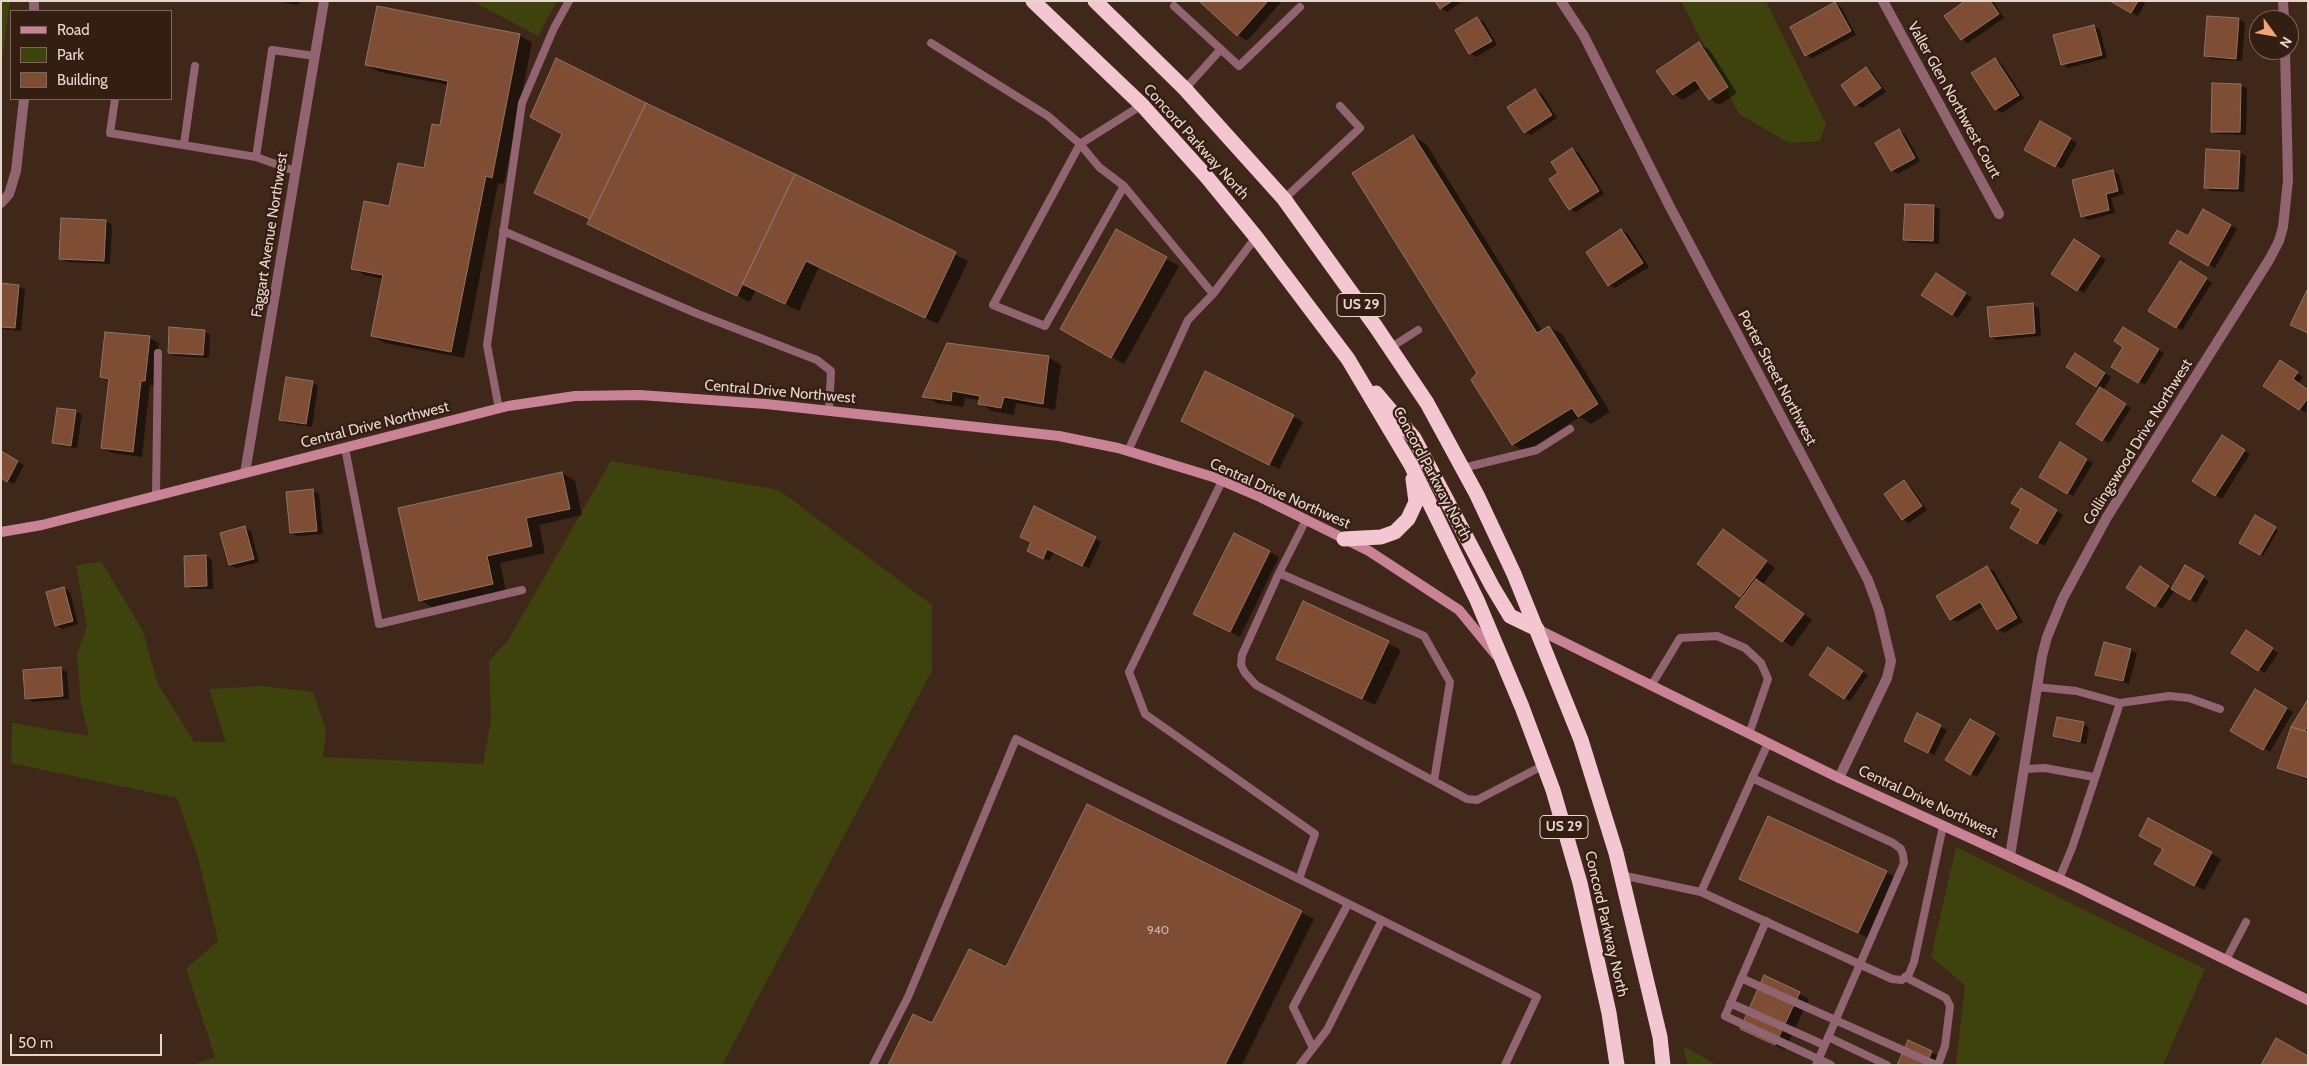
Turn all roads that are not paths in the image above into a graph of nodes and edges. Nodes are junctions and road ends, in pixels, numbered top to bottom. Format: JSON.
{"nodes":[{"id":1,"x":324,"y":1,"type":"edge"},
{"id":2,"x":568,"y":1,"type":"edge"},
{"id":3,"x":1033,"y":1,"type":"edge"},
{"id":4,"x":1095,"y":1,"type":"edge"},
{"id":5,"x":1561,"y":1,"type":"edge"},
{"id":6,"x":1883,"y":1,"type":"edge"},
{"id":7,"x":1174,"y":6,"type":"dead end"},
{"id":8,"x":1300,"y":7,"type":"dead end"},
{"id":9,"x":930,"y":43,"type":"dead end"},
{"id":10,"x":1221,"y":49,"type":"junction"},
{"id":11,"x":315,"y":56,"type":"junction"},
{"id":12,"x":2285,"y":60,"type":"edge"},
{"id":13,"x":195,"y":66,"type":"dead end"},
{"id":14,"x":1185,"y":89,"type":"junction"},
{"id":15,"x":24,"y":100,"type":"edge"},
{"id":16,"x":114,"y":100,"type":"edge"},
{"id":17,"x":1142,"y":105,"type":"junction"},
{"id":18,"x":1340,"y":106,"type":"dead end"},
{"id":19,"x":184,"y":144,"type":"junction"},
{"id":20,"x":1080,"y":144,"type":"junction"},
{"id":21,"x":256,"y":157,"type":"junction"},
{"id":22,"x":295,"y":171,"type":"junction"},
{"id":23,"x":1124,"y":186,"type":"junction"},
{"id":24,"x":1284,"y":199,"type":"junction"},
{"id":25,"x":1,"y":204,"type":"edge"},
{"id":26,"x":1999,"y":214,"type":"dead end"},
{"id":27,"x":503,"y":231,"type":"junction"},
{"id":28,"x":1256,"y":238,"type":"junction"},
{"id":29,"x":1213,"y":294,"type":"junction"},
{"id":30,"x":1418,"y":330,"type":"dead end"},
{"id":31,"x":1390,"y":348,"type":"junction"},
{"id":32,"x":158,"y":353,"type":"dead end"},
{"id":33,"x":1348,"y":359,"type":"junction"},
{"id":34,"x":499,"y":409,"type":"junction"},
{"id":35,"x":829,"y":411,"type":"junction"},
{"id":36,"x":1570,"y":430,"type":"dead end"},
{"id":37,"x":345,"y":448,"type":"junction"},
{"id":38,"x":1128,"y":451,"type":"junction"},
{"id":39,"x":1410,"y":466,"type":"junction"},
{"id":40,"x":1463,"y":468,"type":"junction"},
{"id":41,"x":245,"y":473,"type":"junction"},
{"id":42,"x":1222,"y":481,"type":"junction"},
{"id":43,"x":156,"y":495,"type":"junction"},
{"id":44,"x":1306,"y":520,"type":"junction"},
{"id":45,"x":1,"y":532,"type":"edge"},
{"id":46,"x":1344,"y":539,"type":"junction"},
{"id":47,"x":1279,"y":573,"type":"junction"},
{"id":48,"x":522,"y":590,"type":"dead end"},
{"id":49,"x":1536,"y":629,"type":"junction"},
{"id":50,"x":1504,"y":665,"type":"junction"},
{"id":51,"x":1651,"y":686,"type":"junction"},
{"id":52,"x":2037,"y":687,"type":"junction"},
{"id":53,"x":2120,"y":703,"type":"junction"},
{"id":54,"x":2220,"y":708,"type":"dead end"},
{"id":55,"x":1749,"y":734,"type":"junction"},
{"id":56,"x":1768,"y":743,"type":"junction"},
{"id":57,"x":1544,"y":765,"type":"junction"},
{"id":58,"x":2024,"y":769,"type":"junction"},
{"id":59,"x":2094,"y":777,"type":"junction"},
{"id":60,"x":1752,"y":778,"type":"junction"},
{"id":61,"x":1839,"y":778,"type":"junction"},
{"id":62,"x":1434,"y":781,"type":"junction"},
{"id":63,"x":1943,"y":826,"type":"junction"},
{"id":64,"x":2010,"y":856,"type":"junction"},
{"id":65,"x":1621,"y":875,"type":"junction"},
{"id":66,"x":1299,"y":879,"type":"junction"},
{"id":67,"x":2059,"y":879,"type":"junction"},
{"id":68,"x":1701,"y":892,"type":"junction"},
{"id":69,"x":1348,"y":904,"type":"junction"},
{"id":70,"x":1382,"y":920,"type":"junction"},
{"id":71,"x":1766,"y":921,"type":"junction"},
{"id":72,"x":2246,"y":922,"type":"dead end"},
{"id":73,"x":2226,"y":960,"type":"junction"},
{"id":74,"x":1859,"y":964,"type":"junction"},
{"id":75,"x":1905,"y":977,"type":"junction"},
{"id":76,"x":1741,"y":978,"type":"junction"},
{"id":77,"x":2308,"y":1000,"type":"edge"},
{"id":78,"x":1730,"y":1003,"type":"junction"},
{"id":79,"x":1835,"y":1020,"type":"junction"},
{"id":80,"x":1826,"y":1041,"type":"junction"},
{"id":81,"x":1313,"y":1048,"type":"junction"},
{"id":82,"x":1817,"y":1062,"type":"edge"},
{"id":83,"x":874,"y":1065,"type":"edge"},
{"id":84,"x":1300,"y":1065,"type":"edge"},
{"id":85,"x":1505,"y":1065,"type":"edge"},
{"id":86,"x":1616,"y":1065,"type":"edge"},
{"id":87,"x":1663,"y":1065,"type":"edge"},
{"id":88,"x":1831,"y":1065,"type":"edge"},
{"id":89,"x":1887,"y":1065,"type":"edge"},
{"id":90,"x":1937,"y":1065,"type":"edge"}],
"edges":[{"from":1,"to":11,"type":"street","name":"Faggart Avenue Northwest"},
{"from":2,"to":27,"type":"lane"},
{"from":3,"to":17,"type":"highway","name":"Concord Parkway North","number":"US 29"},
{"from":4,"to":14,"type":"highway","name":"Concord Parkway North","number":"US 29"},
{"from":5,"to":61,"type":"street","name":"Porter Street Northwest"},
{"from":6,"to":26,"type":"street","name":"Valler Glen Northwest Court"},
{"from":7,"to":10,"type":"lane"},
{"from":8,"to":10,"type":"lane"},
{"from":9,"to":20,"type":"lane"},
{"from":10,"to":14,"type":"lane"},
{"from":11,"to":21,"type":"lane"},
{"from":11,"to":22,"type":"street","name":"Faggart Avenue Northwest"},
{"from":12,"to":52,"type":"street","name":"Collingswood Drive Northwest"},
{"from":13,"to":19,"type":"lane"},
{"from":14,"to":24,"type":"highway","name":"Concord Parkway North","number":"US 29"},
{"from":15,"to":25,"type":"street"},
{"from":16,"to":19,"type":"lane"},
{"from":17,"to":20,"type":"lane"},
{"from":17,"to":28,"type":"highway","name":"Concord Parkway North","number":"US 29"},
{"from":18,"to":24,"type":"lane"},
{"from":19,"to":21,"type":"lane"},
{"from":20,"to":23,"type":"lane"},
{"from":20,"to":23,"type":"lane"},
{"from":21,"to":22,"type":"lane"},
{"from":22,"to":41,"type":"street","name":"Faggart Avenue Northwest"},
{"from":23,"to":29,"type":"lane"},
{"from":24,"to":31,"type":"highway","name":"Concord Parkway North","number":"US 29"},
{"from":27,"to":34,"type":"lane"},
{"from":27,"to":35,"type":"lane"},
{"from":28,"to":29,"type":"lane"},
{"from":28,"to":33,"type":"highway","name":"Concord Parkway North","number":"US 29"},
{"from":29,"to":38,"type":"lane"},
{"from":30,"to":31,"type":"lane"},
{"from":31,"to":40,"type":"highway","name":"Concord Parkway North","number":"US 29"},
{"from":32,"to":43,"type":"lane"},
{"from":33,"to":39,"type":"highway","name":"Concord Parkway North","number":"US 29"},
{"from":33,"to":49,"type":"highway"},
{"from":34,"to":35,"type":"street","name":"Central Drive Northwest"},
{"from":34,"to":37,"type":"street","name":"Central Drive Northwest"},
{"from":35,"to":38,"type":"street","name":"Central Drive Northwest"},
{"from":36,"to":40,"type":"lane"},
{"from":37,"to":41,"type":"street","name":"Central Drive Northwest"},
{"from":37,"to":48,"type":"lane"},
{"from":38,"to":42,"type":"street","name":"Central Drive Northwest"},
{"from":39,"to":46,"type":"highway"},
{"from":39,"to":50,"type":"highway","name":"Concord Parkway North","number":"US 29"},
{"from":40,"to":49,"type":"highway","name":"Concord Parkway North","number":"US 29"},
{"from":41,"to":43,"type":"street","name":"Central Drive Northwest"},
{"from":42,"to":44,"type":"street","name":"Central Drive Northwest"},
{"from":42,"to":66,"type":"lane"},
{"from":43,"to":45,"type":"street","name":"Central Drive Northwest"},
{"from":44,"to":46,"type":"street","name":"Central Drive Northwest"},
{"from":44,"to":47,"type":"lane"},
{"from":46,"to":50,"type":"street","name":"Central Drive Northwest"},
{"from":47,"to":62,"type":"lane"},
{"from":47,"to":62,"type":"lane"},
{"from":49,"to":51,"type":"street","name":"Central Drive Northwest"},
{"from":49,"to":65,"type":"highway","name":"Concord Parkway North","number":"US 29"},
{"from":50,"to":57,"type":"highway","name":"Concord Parkway North","number":"US 29"},
{"from":51,"to":55,"type":"street","name":"Central Drive Northwest"},
{"from":51,"to":55,"type":"lane"},
{"from":52,"to":53,"type":"lane"},
{"from":52,"to":58,"type":"street","name":"Collingswood Drive Northwest"},
{"from":53,"to":54,"type":"lane"},
{"from":53,"to":59,"type":"lane"},
{"from":55,"to":56,"type":"street","name":"Central Drive Northwest"},
{"from":56,"to":60,"type":"lane"},
{"from":56,"to":61,"type":"street","name":"Central Drive Northwest"},
{"from":57,"to":62,"type":"lane"},
{"from":57,"to":86,"type":"highway","name":"Concord Parkway North","number":"US 29"},
{"from":58,"to":59,"type":"lane"},
{"from":58,"to":64,"type":"street","name":"Collingswood Drive Northwest"},
{"from":59,"to":67,"type":"lane"},
{"from":60,"to":68,"type":"lane"},
{"from":60,"to":74,"type":"lane"},
{"from":61,"to":63,"type":"street","name":"Central Drive Northwest"},
{"from":63,"to":64,"type":"street","name":"Central Drive Northwest"},
{"from":63,"to":75,"type":"lane"},
{"from":64,"to":67,"type":"street","name":"Central Drive Northwest"},
{"from":65,"to":68,"type":"lane"},
{"from":65,"to":87,"type":"highway","name":"Concord Parkway North","number":"US 29"},
{"from":66,"to":69,"type":"lane"},
{"from":66,"to":83,"type":"lane"},
{"from":67,"to":73,"type":"street","name":"Central Drive Northwest"},
{"from":68,"to":71,"type":"lane"},
{"from":69,"to":70,"type":"lane"},
{"from":69,"to":81,"type":"lane"},
{"from":70,"to":81,"type":"lane"},
{"from":70,"to":85,"type":"lane"},
{"from":71,"to":74,"type":"lane"},
{"from":71,"to":76,"type":"lane"},
{"from":72,"to":73,"type":"lane"},
{"from":73,"to":77,"type":"street","name":"Central Drive Northwest"},
{"from":74,"to":75,"type":"lane"},
{"from":74,"to":79,"type":"lane"},
{"from":75,"to":90,"type":"lane"},
{"from":76,"to":78,"type":"lane"},
{"from":76,"to":79,"type":"lane"},
{"from":78,"to":80,"type":"lane"},
{"from":78,"to":82,"type":"lane"},
{"from":79,"to":80,"type":"lane"},
{"from":79,"to":90,"type":"lane"},
{"from":80,"to":82,"type":"lane"},
{"from":80,"to":89,"type":"lane"},
{"from":81,"to":84,"type":"lane"},
{"from":82,"to":88,"type":"lane"}]}
